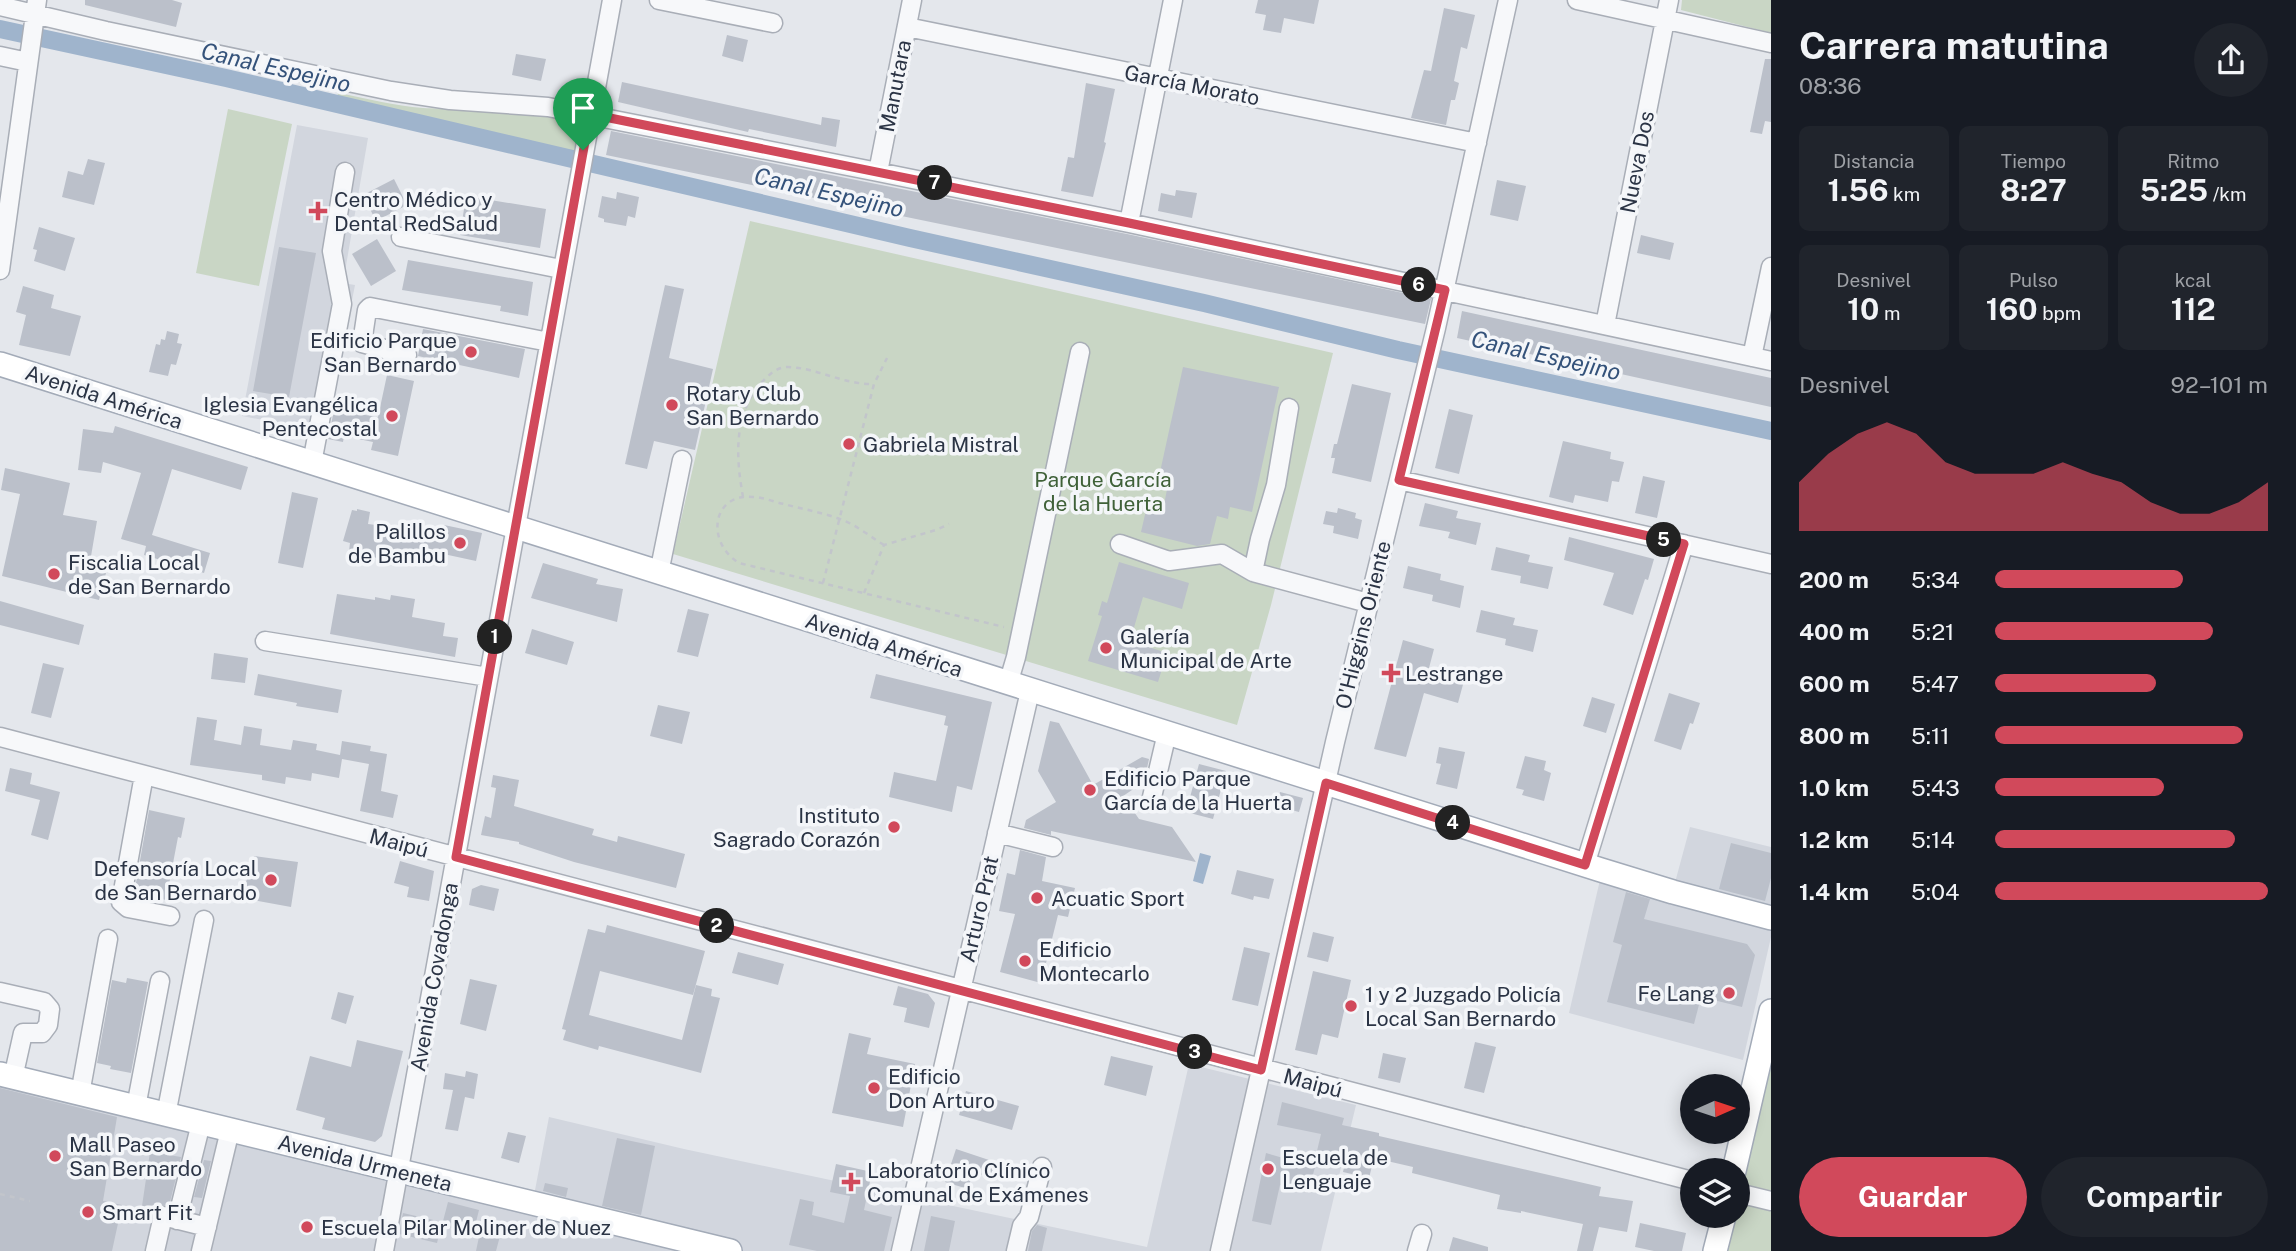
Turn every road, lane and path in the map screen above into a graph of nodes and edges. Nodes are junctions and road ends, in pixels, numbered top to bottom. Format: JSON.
{"nodes":[{"id":1,"x":612,"y":0,"type":"edge"},
{"id":2,"x":659,"y":0,"type":"edge"},
{"id":3,"x":912,"y":0,"type":"edge"},
{"id":4,"x":1173,"y":0,"type":"edge"},
{"id":5,"x":1508,"y":0,"type":"edge"},
{"id":6,"x":1577,"y":0,"type":"edge"},
{"id":7,"x":1669,"y":0,"type":"edge"},
{"id":8,"x":0,"y":6,"type":"edge"},
{"id":9,"x":35,"y":12,"type":"edge"},
{"id":10,"x":1665,"y":19,"type":"junction"},
{"id":11,"x":773,"y":23,"type":"dead end"},
{"id":12,"x":907,"y":27,"type":"junction"},
{"id":13,"x":1771,"y":43,"type":"edge"},
{"id":14,"x":0,"y":56,"type":"edge"},
{"id":15,"x":29,"y":60,"type":"junction"},
{"id":16,"x":1157,"y":78,"type":"junction"},
{"id":17,"x":590,"y":114,"type":"junction"},
{"id":18,"x":1477,"y":142,"type":"junction"},
{"id":19,"x":345,"y":172,"type":"dead end"},
{"id":20,"x":878,"y":172,"type":"junction"},
{"id":21,"x":1129,"y":223,"type":"junction"},
{"id":22,"x":401,"y":237,"type":"dead end"},
{"id":23,"x":1771,"y":267,"type":"edge"},
{"id":24,"x":561,"y":269,"type":"junction"},
{"id":25,"x":0,"y":270,"type":"edge"},
{"id":26,"x":1445,"y":290,"type":"junction"},
{"id":27,"x":1605,"y":325,"type":"junction"},
{"id":28,"x":548,"y":342,"type":"junction"},
{"id":29,"x":1080,"y":352,"type":"dead end"},
{"id":30,"x":407,"y":355,"type":"dead end"},
{"id":31,"x":1752,"y":357,"type":"junction"},
{"id":32,"x":887,"y":358,"type":"dead end"},
{"id":33,"x":1771,"y":361,"type":"edge"},
{"id":34,"x":0,"y":364,"type":"edge"},
{"id":35,"x":874,"y":384,"type":"junction"},
{"id":36,"x":1289,"y":408,"type":"dead end"},
{"id":37,"x":682,"y":460,"type":"dead end"},
{"id":38,"x":312,"y":463,"type":"junction"},
{"id":39,"x":1399,"y":480,"type":"junction"},
{"id":40,"x":743,"y":497,"type":"junction"},
{"id":41,"x":838,"y":518,"type":"junction"},
{"id":42,"x":949,"y":524,"type":"dead end"},
{"id":43,"x":515,"y":528,"type":"junction"},
{"id":44,"x":1120,"y":544,"type":"dead end"},
{"id":45,"x":1684,"y":544,"type":"junction"},
{"id":46,"x":884,"y":545,"type":"junction"},
{"id":47,"x":1771,"y":564,"type":"edge"},
{"id":48,"x":1253,"y":572,"type":"junction"},
{"id":49,"x":659,"y":573,"type":"junction"},
{"id":50,"x":823,"y":583,"type":"junction"},
{"id":51,"x":864,"y":593,"type":"junction"},
{"id":52,"x":1368,"y":603,"type":"junction"},
{"id":53,"x":1021,"y":631,"type":"junction"},
{"id":54,"x":265,"y":641,"type":"dead end"},
{"id":55,"x":488,"y":677,"type":"junction"},
{"id":56,"x":1019,"y":687,"type":"junction"},
{"id":57,"x":1167,"y":733,"type":"junction"},
{"id":58,"x":0,"y":737,"type":"edge"},
{"id":59,"x":144,"y":775,"type":"junction"},
{"id":60,"x":1326,"y":783,"type":"junction"},
{"id":61,"x":1152,"y":797,"type":"dead end"},
{"id":62,"x":997,"y":833,"type":"junction"},
{"id":63,"x":1053,"y":847,"type":"dead end"},
{"id":64,"x":456,"y":857,"type":"junction"},
{"id":65,"x":1585,"y":865,"type":"junction"},
{"id":66,"x":170,"y":916,"type":"dead end"},
{"id":67,"x":1771,"y":918,"type":"edge"},
{"id":68,"x":204,"y":920,"type":"dead end"},
{"id":69,"x":108,"y":939,"type":"dead end"},
{"id":70,"x":160,"y":981,"type":"dead end"},
{"id":71,"x":961,"y":990,"type":"junction"},
{"id":72,"x":0,"y":992,"type":"edge"},
{"id":73,"x":1771,"y":1011,"type":"edge"},
{"id":74,"x":1261,"y":1070,"type":"junction"},
{"id":75,"x":7,"y":1076,"type":"edge"},
{"id":76,"x":79,"y":1094,"type":"junction"},
{"id":77,"x":136,"y":1107,"type":"junction"},
{"id":78,"x":166,"y":1115,"type":"junction"},
{"id":79,"x":201,"y":1123,"type":"junction"},
{"id":80,"x":230,"y":1130,"type":"junction"},
{"id":81,"x":1737,"y":1158,"type":"edge"},
{"id":82,"x":1042,"y":1167,"type":"dead end"},
{"id":83,"x":399,"y":1171,"type":"junction"},
{"id":84,"x":1680,"y":1178,"type":"edge"},
{"id":85,"x":0,"y":1194,"type":"edge"},
{"id":86,"x":1750,"y":1196,"type":"edge"},
{"id":87,"x":30,"y":1201,"type":"dead end"},
{"id":88,"x":1771,"y":1201,"type":"edge"},
{"id":89,"x":177,"y":1220,"type":"junction"},
{"id":90,"x":207,"y":1227,"type":"junction"},
{"id":91,"x":1721,"y":1228,"type":"edge"},
{"id":92,"x":155,"y":1251,"type":"edge"},
{"id":93,"x":201,"y":1251,"type":"edge"},
{"id":94,"x":384,"y":1251,"type":"edge"},
{"id":95,"x":730,"y":1251,"type":"edge"},
{"id":96,"x":901,"y":1251,"type":"edge"},
{"id":97,"x":1016,"y":1251,"type":"edge"},
{"id":98,"x":1220,"y":1251,"type":"edge"},
{"id":99,"x":1715,"y":1251,"type":"edge"}],
"edges":[{"from":1,"to":17,"type":"street","name":"Avenida Covadonga"},
{"from":2,"to":11,"type":"street"},
{"from":3,"to":12,"type":"street","name":"Manutara"},
{"from":4,"to":16,"type":"street"},
{"from":5,"to":18,"type":"street","name":"O'Higgins Oriente"},
{"from":6,"to":10,"type":"street"},
{"from":7,"to":10,"type":"street","name":"Nueva Dos"},
{"from":8,"to":9,"type":"street"},
{"from":9,"to":15,"type":"street"},
{"from":9,"to":17,"type":"street"},
{"from":10,"to":13,"type":"street"},
{"from":10,"to":27,"type":"street","name":"Nueva Dos"},
{"from":12,"to":16,"type":"street","name":"García Morato"},
{"from":12,"to":20,"type":"street","name":"Manutara"},
{"from":14,"to":15,"type":"street"},
{"from":15,"to":25,"type":"street"},
{"from":16,"to":18,"type":"street","name":"García Morato"},
{"from":16,"to":21,"type":"street"},
{"from":17,"to":20,"type":"street"},
{"from":17,"to":24,"type":"street","name":"Avenida Covadonga"},
{"from":18,"to":26,"type":"street","name":"O'Higgins Oriente"},
{"from":19,"to":38,"type":"street"},
{"from":20,"to":21,"type":"street"},
{"from":21,"to":26,"type":"street"},
{"from":22,"to":24,"type":"street"},
{"from":23,"to":31,"type":"street"},
{"from":24,"to":28,"type":"street","name":"Avenida Covadonga"},
{"from":26,"to":27,"type":"street"},
{"from":26,"to":39,"type":"street","name":"O'Higgins Oriente"},
{"from":27,"to":31,"type":"street"},
{"from":28,"to":30,"type":"street"},
{"from":28,"to":43,"type":"street","name":"Avenida Covadonga"},
{"from":29,"to":53,"type":"street","name":"Arturo Prat"},
{"from":31,"to":33,"type":"street"},
{"from":32,"to":35,"type":"path"},
{"from":34,"to":38,"type":"main road","name":"Avenida América"},
{"from":35,"to":40,"type":"path"},
{"from":35,"to":41,"type":"path"},
{"from":36,"to":48,"type":"street"},
{"from":37,"to":49,"type":"street"},
{"from":38,"to":43,"type":"main road","name":"Avenida América"},
{"from":39,"to":45,"type":"street"},
{"from":39,"to":52,"type":"street","name":"O'Higgins Oriente"},
{"from":40,"to":41,"type":"path"},
{"from":40,"to":50,"type":"path"},
{"from":41,"to":46,"type":"path"},
{"from":41,"to":50,"type":"path"},
{"from":42,"to":46,"type":"path"},
{"from":43,"to":49,"type":"main road","name":"Avenida América"},
{"from":43,"to":55,"type":"street","name":"Avenida Covadonga"},
{"from":44,"to":48,"type":"street"},
{"from":45,"to":47,"type":"street"},
{"from":45,"to":65,"type":"street"},
{"from":46,"to":51,"type":"path"},
{"from":48,"to":52,"type":"street"},
{"from":49,"to":56,"type":"main road","name":"Avenida América"},
{"from":50,"to":51,"type":"path"},
{"from":51,"to":53,"type":"path"},
{"from":52,"to":60,"type":"street","name":"O'Higgins Oriente"},
{"from":53,"to":56,"type":"street","name":"Arturo Prat"},
{"from":54,"to":55,"type":"street"},
{"from":55,"to":64,"type":"street","name":"Avenida Covadonga"},
{"from":56,"to":57,"type":"main road","name":"Avenida América"},
{"from":56,"to":62,"type":"street","name":"Arturo Prat"},
{"from":57,"to":60,"type":"main road","name":"Avenida América"},
{"from":57,"to":61,"type":"street"},
{"from":58,"to":59,"type":"street","name":"Maipú"},
{"from":59,"to":64,"type":"street","name":"Maipú"},
{"from":59,"to":66,"type":"street"},
{"from":60,"to":65,"type":"main road","name":"Avenida América"},
{"from":60,"to":74,"type":"street","name":"O'Higgins Oriente"},
{"from":62,"to":63,"type":"street"},
{"from":62,"to":71,"type":"street","name":"Arturo Prat"},
{"from":64,"to":71,"type":"street","name":"Maipú"},
{"from":64,"to":83,"type":"street","name":"Avenida Covadonga"},
{"from":65,"to":67,"type":"main road","name":"Avenida América"},
{"from":68,"to":78,"type":"street"},
{"from":69,"to":76,"type":"street"},
{"from":70,"to":77,"type":"street"},
{"from":71,"to":74,"type":"street","name":"Maipú"},
{"from":71,"to":96,"type":"street","name":"Arturo Prat"},
{"from":72,"to":75,"type":"street"},
{"from":73,"to":81,"type":"main road"},
{"from":74,"to":84,"type":"street","name":"Maipú"},
{"from":74,"to":98,"type":"street","name":"O'Higgins Oriente"},
{"from":75,"to":76,"type":"main road","name":"Avenida Urmeneta"},
{"from":76,"to":77,"type":"main road","name":"Avenida Urmeneta"},
{"from":77,"to":78,"type":"main road","name":"Avenida Urmeneta"},
{"from":78,"to":79,"type":"main road","name":"Avenida Urmeneta"},
{"from":79,"to":80,"type":"main road","name":"Avenida Urmeneta"},
{"from":79,"to":89,"type":"street"},
{"from":80,"to":83,"type":"main road","name":"Avenida Urmeneta"},
{"from":80,"to":90,"type":"street"},
{"from":82,"to":97,"type":"street"},
{"from":83,"to":94,"type":"street","name":"Avenida Covadonga"},
{"from":83,"to":95,"type":"main road","name":"Avenida Urmeneta"},
{"from":85,"to":87,"type":"path"},
{"from":86,"to":88,"type":"street"},
{"from":89,"to":90,"type":"street"},
{"from":89,"to":92,"type":"street"},
{"from":90,"to":93,"type":"street"},
{"from":91,"to":99,"type":"main road"}]}
